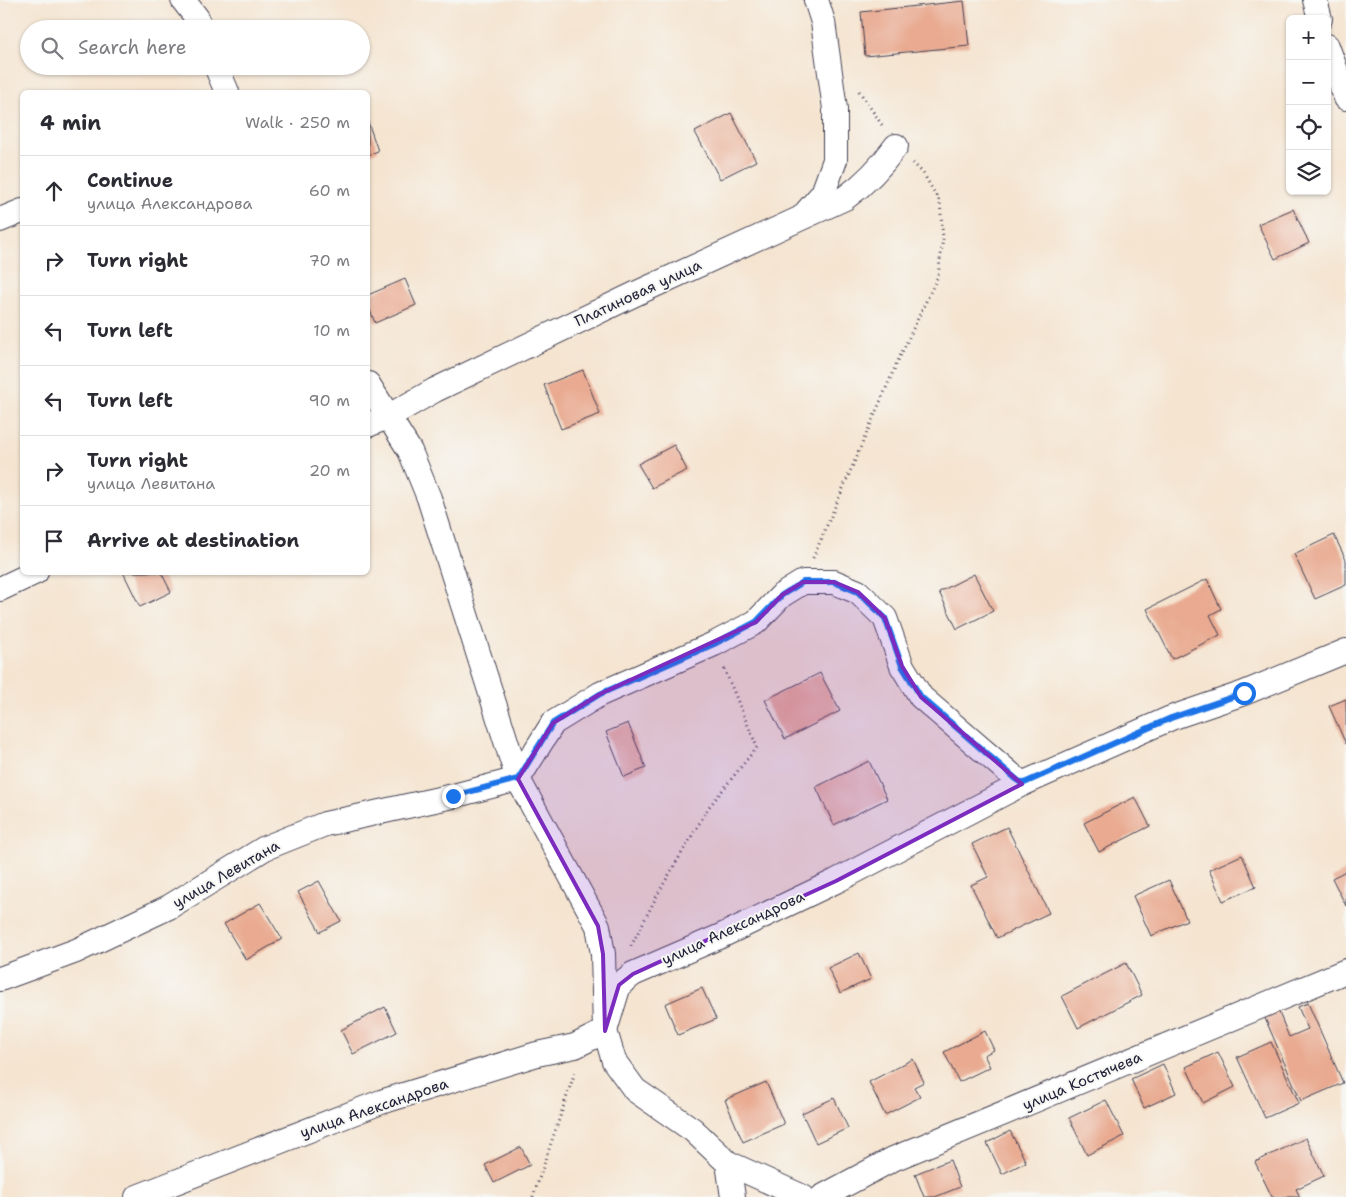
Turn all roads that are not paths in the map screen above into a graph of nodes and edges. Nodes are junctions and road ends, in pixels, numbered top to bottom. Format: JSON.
{"nodes":[{"id":1,"x":183,"y":0,"type":"edge"},
{"id":2,"x":816,"y":0,"type":"edge"},
{"id":3,"x":1315,"y":0,"type":"edge"},
{"id":4,"x":1319,"y":15,"type":"edge"},
{"id":5,"x":197,"y":20,"type":"edge"},
{"id":6,"x":1331,"y":57,"type":"edge"},
{"id":7,"x":220,"y":75,"type":"edge"},
{"id":8,"x":226,"y":90,"type":"edge"},
{"id":9,"x":1346,"y":98,"type":"edge"},
{"id":10,"x":896,"y":146,"type":"road end"},
{"id":11,"x":20,"y":211,"type":"edge"},
{"id":12,"x":802,"y":218,"type":"junction"},
{"id":13,"x":0,"y":220,"type":"edge"},
{"id":14,"x":370,"y":387,"type":"edge"},
{"id":15,"x":389,"y":416,"type":"junction"},
{"id":16,"x":370,"y":424,"type":"edge"},
{"id":17,"x":30,"y":575,"type":"edge"},
{"id":18,"x":0,"y":589,"type":"edge"},
{"id":19,"x":1346,"y":651,"type":"edge"},
{"id":20,"x":518,"y":779,"type":"junction"},
{"id":21,"x":1022,"y":784,"type":"junction"},
{"id":22,"x":1346,"y":971,"type":"edge"},
{"id":23,"x":0,"y":979,"type":"edge"},
{"id":24,"x":605,"y":1031,"type":"junction"},
{"id":25,"x":728,"y":1164,"type":"junction"},
{"id":26,"x":137,"y":1197,"type":"edge"},
{"id":27,"x":733,"y":1197,"type":"edge"},
{"id":28,"x":803,"y":1197,"type":"edge"},
{"id":29,"x":822,"y":1197,"type":"edge"}],
"edges":[{"from":1,"to":5,"type":"street"},
{"from":2,"to":12,"type":"street"},
{"from":3,"to":4,"type":"street"},
{"from":6,"to":9,"type":"street"},
{"from":7,"to":8,"type":"street"},
{"from":10,"to":12,"type":"street","name":"Платиновая улица"},
{"from":11,"to":13,"type":"street"},
{"from":12,"to":15,"type":"street","name":"Платиновая улица"},
{"from":14,"to":15,"type":"street"},
{"from":15,"to":16,"type":"street","name":"Платиновая улица"},
{"from":15,"to":20,"type":"street"},
{"from":17,"to":18,"type":"street"},
{"from":19,"to":21,"type":"street","name":"улица Александрова"},
{"from":20,"to":21,"type":"street"},
{"from":20,"to":23,"type":"street","name":"улица Левитана"},
{"from":20,"to":24,"type":"street"},
{"from":21,"to":24,"type":"street","name":"улица Александрова"},
{"from":22,"to":29,"type":"street","name":"улица Костычева"},
{"from":24,"to":25,"type":"street"},
{"from":24,"to":26,"type":"street","name":"улица Александрова"},
{"from":25,"to":27,"type":"street"},
{"from":25,"to":28,"type":"street"}]}
